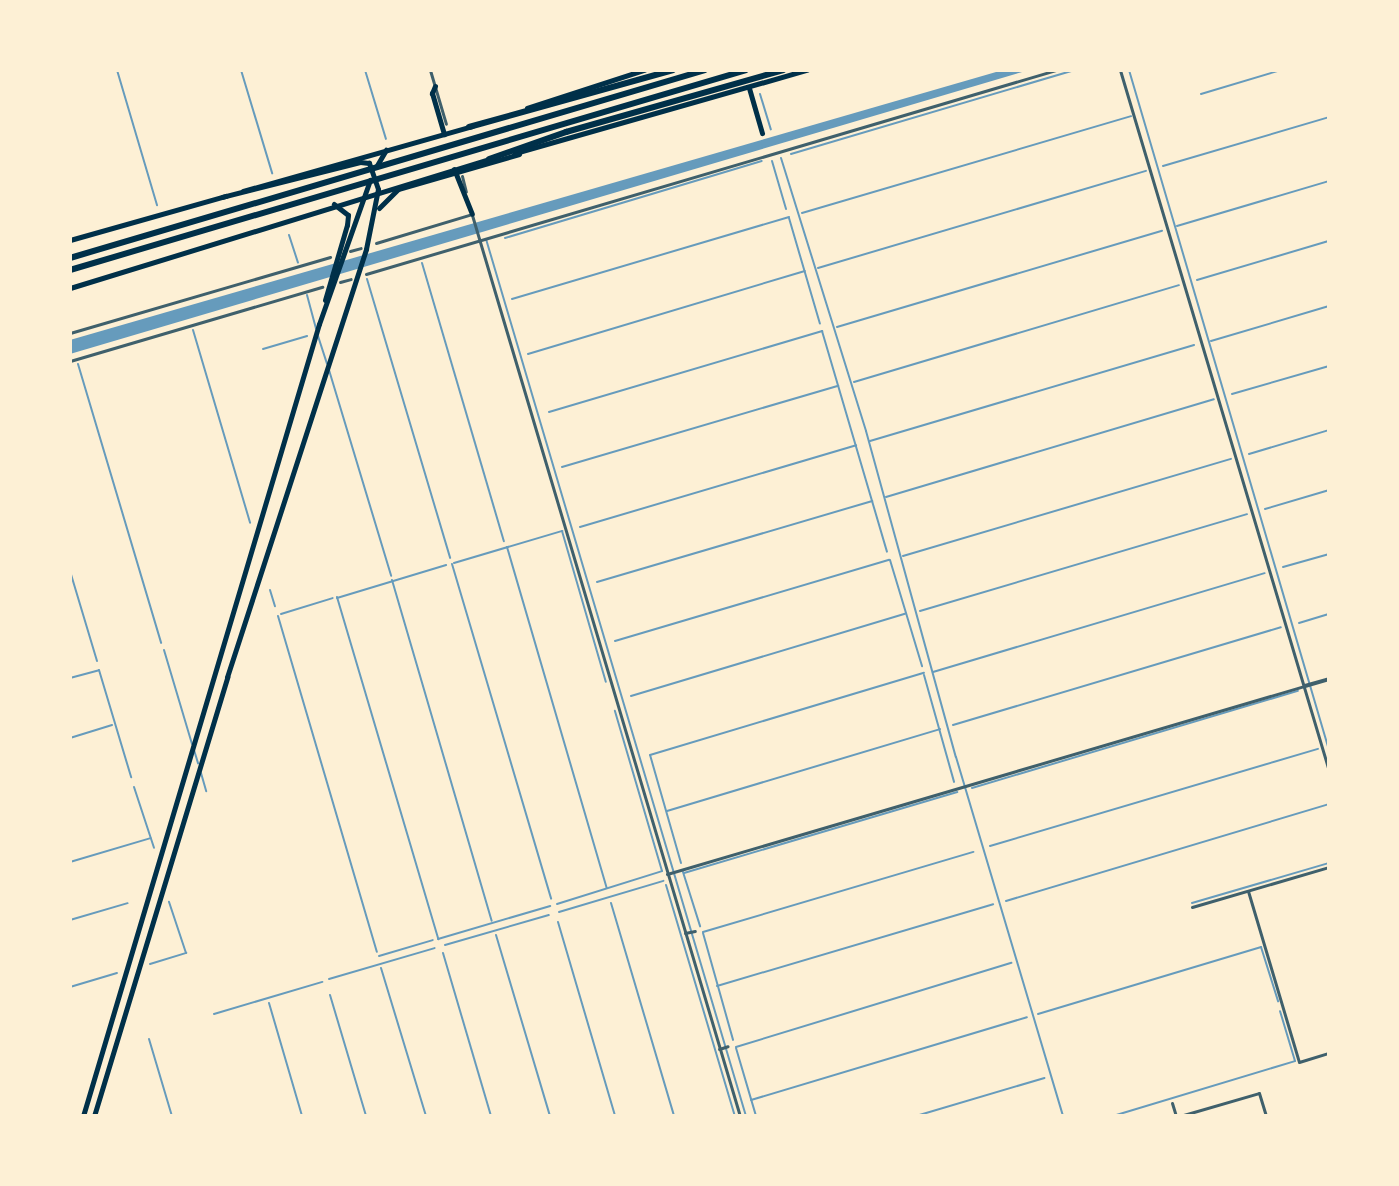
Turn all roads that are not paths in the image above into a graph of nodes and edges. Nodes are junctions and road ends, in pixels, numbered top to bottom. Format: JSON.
{"nodes":[{"id":1,"x":430,"y":70,"type":"edge"},
{"id":2,"x":644,"y":70,"type":"edge"},
{"id":3,"x":673,"y":70,"type":"edge"},
{"id":4,"x":705,"y":70,"type":"edge"},
{"id":5,"x":746,"y":70,"type":"edge"},
{"id":6,"x":783,"y":70,"type":"edge"},
{"id":7,"x":807,"y":70,"type":"edge"},
{"id":8,"x":1056,"y":70,"type":"edge"},
{"id":9,"x":1120,"y":70,"type":"edge"},
{"id":10,"x":435,"y":86,"type":"junction"},
{"id":11,"x":749,"y":88,"type":"junction"},
{"id":12,"x":446,"y":124,"type":"dead end"},
{"id":13,"x":469,"y":127,"type":"junction"},
{"id":14,"x":764,"y":132,"type":"dead end"},
{"id":15,"x":444,"y":134,"type":"junction"},
{"id":16,"x":535,"y":148,"type":"junction"},
{"id":17,"x":386,"y":150,"type":"junction"},
{"id":18,"x":489,"y":159,"type":"junction"},
{"id":19,"x":373,"y":171,"type":"junction"},
{"id":20,"x":457,"y":172,"type":"junction"},
{"id":21,"x":378,"y":189,"type":"junction"},
{"id":22,"x":363,"y":195,"type":"junction"},
{"id":23,"x":222,"y":197,"type":"junction"},
{"id":24,"x":334,"y":204,"type":"junction"},
{"id":25,"x":377,"y":211,"type":"junction"},
{"id":26,"x":472,"y":216,"type":"junction"},
{"id":27,"x":479,"y":238,"type":"junction"},
{"id":28,"x":70,"y":240,"type":"edge"},
{"id":29,"x":376,"y":243,"type":"dead end"},
{"id":30,"x":363,"y":248,"type":"junction"},
{"id":31,"x":350,"y":251,"type":"dead end"},
{"id":32,"x":337,"y":257,"type":"junction"},
{"id":33,"x":70,"y":258,"type":"edge"},
{"id":34,"x":70,"y":270,"type":"edge"},
{"id":35,"x":362,"y":273,"type":"junction"},
{"id":36,"x":351,"y":279,"type":"dead end"},
{"id":37,"x":335,"y":281,"type":"junction"},
{"id":38,"x":322,"y":287,"type":"dead end"},
{"id":39,"x":70,"y":288,"type":"edge"},
{"id":40,"x":70,"y":333,"type":"edge"},
{"id":41,"x":70,"y":361,"type":"edge"},
{"id":42,"x":1329,"y":679,"type":"edge"},
{"id":43,"x":1305,"y":686,"type":"junction"},
{"id":44,"x":1327,"y":750,"type":"edge"},
{"id":45,"x":1329,"y":771,"type":"edge"},
{"id":46,"x":160,"y":865,"type":"junction"},
{"id":47,"x":1329,"y":867,"type":"edge"},
{"id":48,"x":169,"y":868,"type":"junction"},
{"id":49,"x":669,"y":873,"type":"junction"},
{"id":50,"x":1248,"y":891,"type":"junction"},
{"id":51,"x":1192,"y":907,"type":"dead end"},
{"id":52,"x":695,"y":931,"type":"dead end"},
{"id":53,"x":687,"y":933,"type":"junction"},
{"id":54,"x":108,"y":1036,"type":"junction"},
{"id":55,"x":117,"y":1038,"type":"junction"},
{"id":56,"x":728,"y":1046,"type":"dead end"},
{"id":57,"x":721,"y":1048,"type":"junction"},
{"id":58,"x":1329,"y":1053,"type":"edge"},
{"id":59,"x":1172,"y":1103,"type":"dead end"},
{"id":60,"x":83,"y":1116,"type":"edge"},
{"id":61,"x":94,"y":1116,"type":"edge"},
{"id":62,"x":740,"y":1116,"type":"edge"},
{"id":63,"x":1178,"y":1116,"type":"edge"},
{"id":64,"x":1266,"y":1116,"type":"edge"}],
"edges":[{"from":1,"to":10,"type":"street"},
{"from":2,"to":13,"type":"highway"},
{"from":3,"to":13,"type":"highway"},
{"from":4,"to":33,"type":"highway"},
{"from":5,"to":34,"type":"highway"},
{"from":6,"to":18,"type":"highway"},
{"from":7,"to":11,"type":"highway"},
{"from":8,"to":27,"type":"street"},
{"from":9,"to":43,"type":"street"},
{"from":10,"to":12,"type":"street"},
{"from":10,"to":15,"type":"highway"},
{"from":11,"to":14,"type":"highway"},
{"from":11,"to":16,"type":"highway"},
{"from":13,"to":15,"type":"highway"},
{"from":15,"to":17,"type":"highway"},
{"from":16,"to":18,"type":"highway"},
{"from":16,"to":20,"type":"highway"},
{"from":17,"to":19,"type":"highway"},
{"from":17,"to":23,"type":"highway"},
{"from":18,"to":20,"type":"highway"},
{"from":19,"to":21,"type":"highway"},
{"from":19,"to":22,"type":"highway"},
{"from":19,"to":23,"type":"highway"},
{"from":20,"to":21,"type":"highway"},
{"from":20,"to":25,"type":"highway"},
{"from":20,"to":26,"type":"highway"},
{"from":21,"to":22,"type":"highway"},
{"from":21,"to":25,"type":"highway"},
{"from":22,"to":24,"type":"highway"},
{"from":22,"to":32,"type":"highway"},
{"from":23,"to":28,"type":"highway"},
{"from":24,"to":32,"type":"highway"},
{"from":24,"to":39,"type":"highway"},
{"from":25,"to":30,"type":"highway"},
{"from":26,"to":27,"type":"street"},
{"from":26,"to":29,"type":"street"},
{"from":27,"to":35,"type":"street"},
{"from":27,"to":49,"type":"street"},
{"from":30,"to":31,"type":"street"},
{"from":30,"to":35,"type":"highway"},
{"from":32,"to":37,"type":"highway"},
{"from":32,"to":40,"type":"street"},
{"from":35,"to":48,"type":"highway"},
{"from":36,"to":37,"type":"street"},
{"from":37,"to":46,"type":"highway"},
{"from":38,"to":41,"type":"street"},
{"from":42,"to":43,"type":"street"},
{"from":43,"to":44,"type":"street"},
{"from":43,"to":49,"type":"street"},
{"from":44,"to":45,"type":"street"},
{"from":46,"to":48,"type":"street"},
{"from":46,"to":54,"type":"highway"},
{"from":47,"to":50,"type":"street"},
{"from":48,"to":55,"type":"highway"},
{"from":49,"to":53,"type":"street"},
{"from":50,"to":51,"type":"street"},
{"from":50,"to":58,"type":"street"},
{"from":52,"to":53,"type":"street"},
{"from":53,"to":57,"type":"street"},
{"from":54,"to":55,"type":"street"},
{"from":54,"to":60,"type":"highway"},
{"from":55,"to":61,"type":"highway"},
{"from":56,"to":57,"type":"street"},
{"from":57,"to":62,"type":"street"},
{"from":59,"to":63,"type":"street"},
{"from":63,"to":64,"type":"street"}]}
